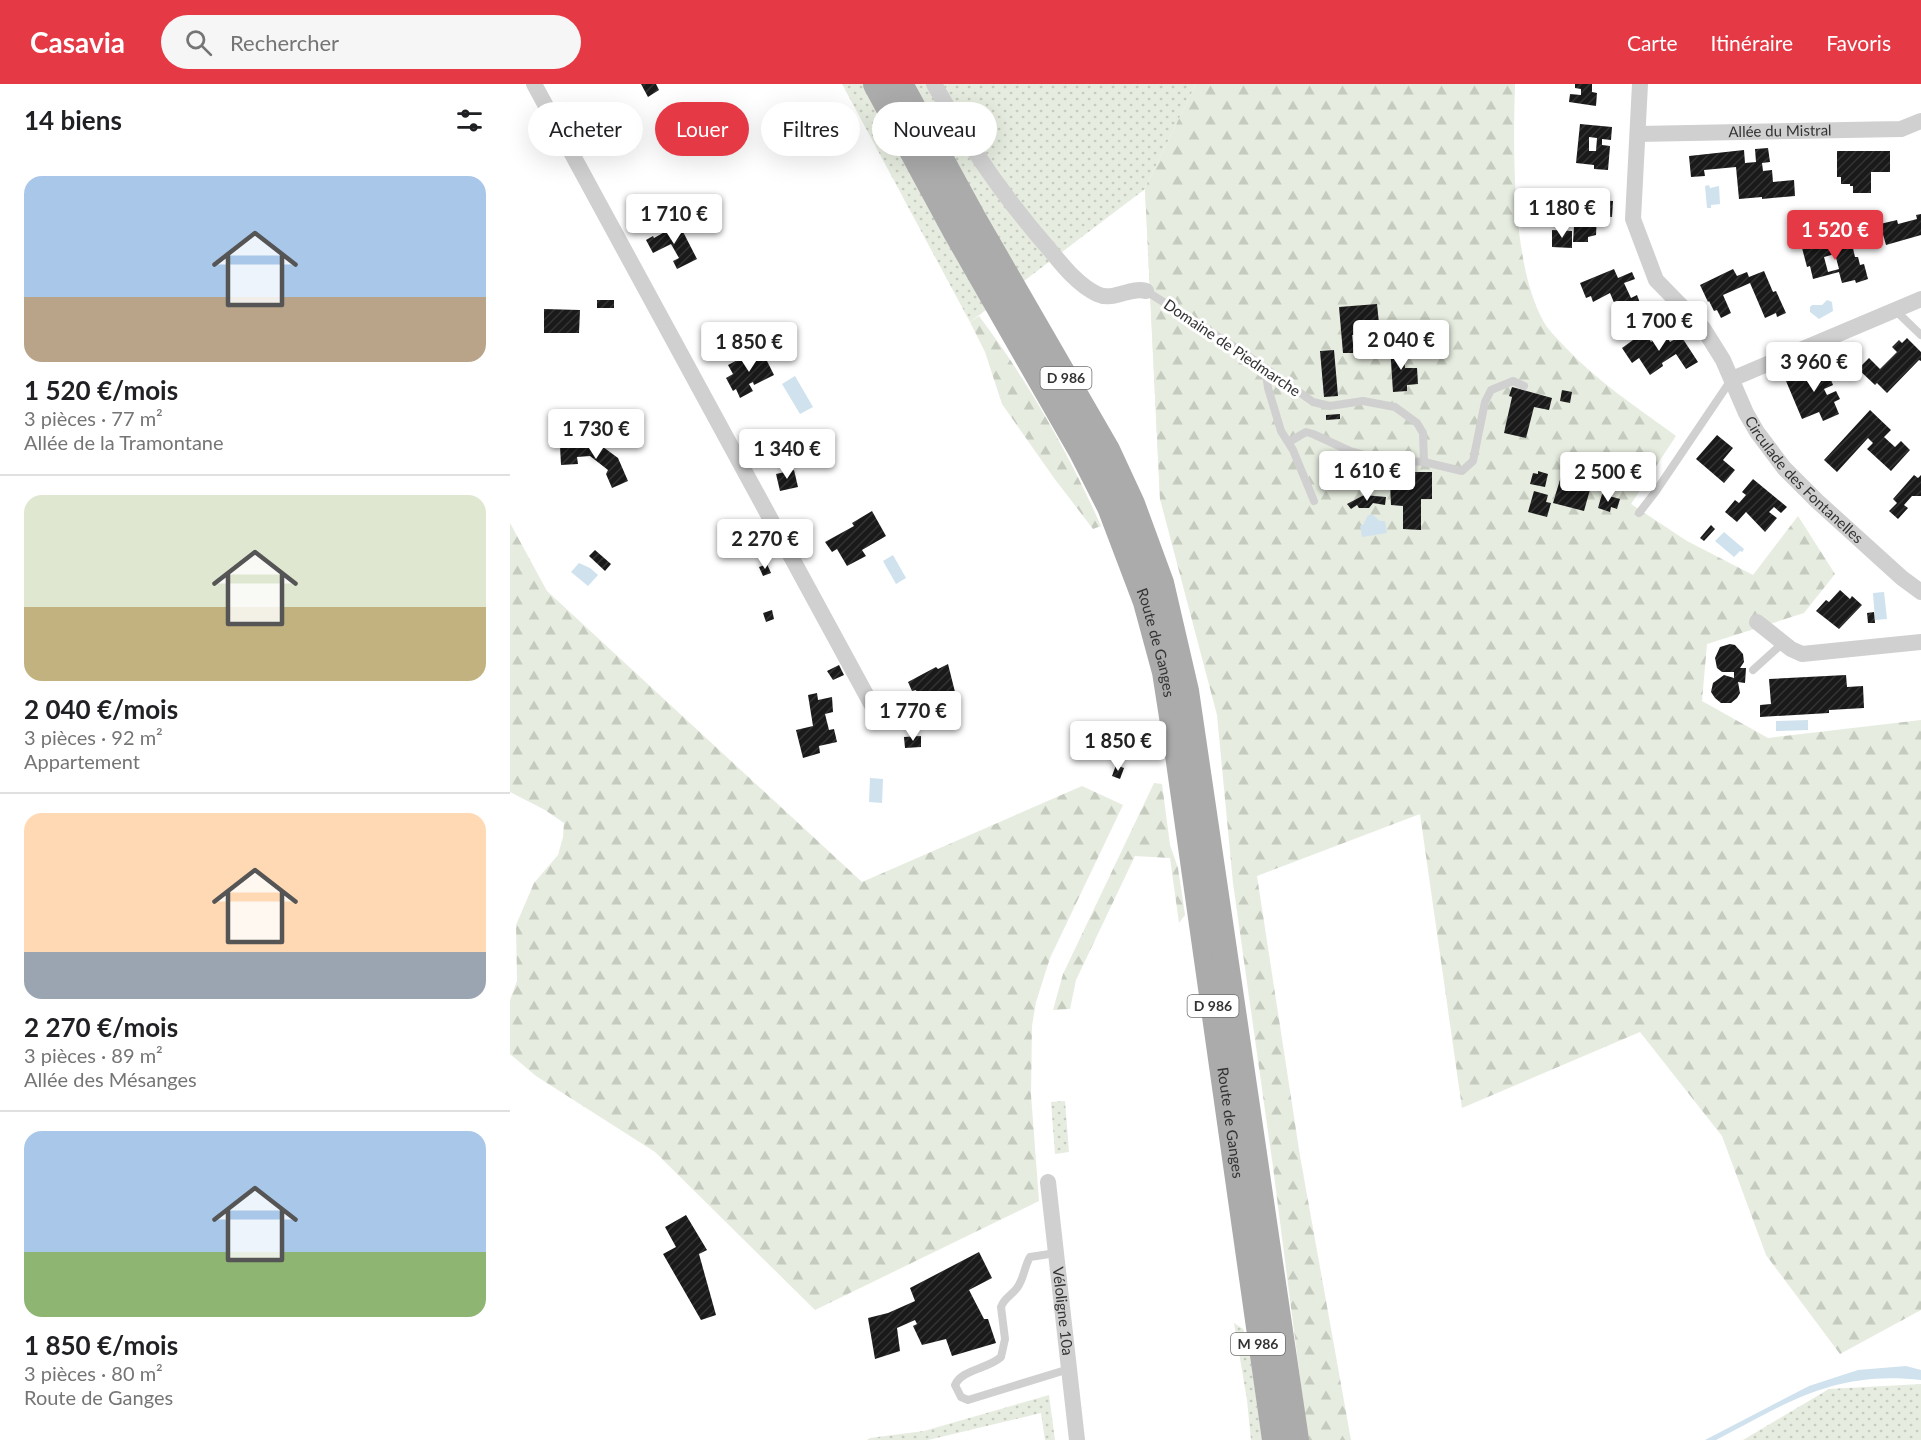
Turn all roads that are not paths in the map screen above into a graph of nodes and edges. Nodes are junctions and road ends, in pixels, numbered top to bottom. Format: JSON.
{"nodes":[{"id":1,"x":534,"y":84,"type":"edge"},
{"id":2,"x":876,"y":84,"type":"edge"},
{"id":3,"x":900,"y":84,"type":"edge"},
{"id":4,"x":934,"y":84,"type":"edge"},
{"id":5,"x":1640,"y":84,"type":"edge"},
{"id":6,"x":1921,"y":122,"type":"edge"},
{"id":7,"x":1638,"y":134,"type":"junction"},
{"id":8,"x":1146,"y":291,"type":"joint"},
{"id":9,"x":1921,"y":299,"type":"edge"},
{"id":10,"x":1895,"y":310,"type":"junction"},
{"id":11,"x":1921,"y":334,"type":"edge"},
{"id":12,"x":1265,"y":368,"type":"junction"},
{"id":13,"x":1732,"y":379,"type":"junction"},
{"id":14,"x":1524,"y":386,"type":"dead end"},
{"id":15,"x":1288,"y":442,"type":"junction"},
{"id":16,"x":1424,"y":462,"type":"junction"},
{"id":17,"x":1314,"y":501,"type":"dead end"},
{"id":18,"x":1639,"y":513,"type":"dead end"},
{"id":19,"x":1921,"y":592,"type":"edge"},
{"id":20,"x":1757,"y":622,"type":"dead end"},
{"id":21,"x":1921,"y":642,"type":"edge"},
{"id":22,"x":1783,"y":643,"type":"junction"},
{"id":23,"x":1754,"y":670,"type":"dead end"},
{"id":24,"x":875,"y":711,"type":"dead end"},
{"id":25,"x":1048,"y":1182,"type":"dead end"},
{"id":26,"x":1248,"y":1247,"type":"junction"},
{"id":27,"x":1056,"y":1253,"type":"junction"},
{"id":28,"x":1069,"y":1369,"type":"junction"},
{"id":29,"x":1077,"y":1440,"type":"edge"},
{"id":30,"x":1268,"y":1440,"type":"edge"},
{"id":31,"x":1275,"y":1440,"type":"edge"},
{"id":32,"x":1296,"y":1440,"type":"edge"}],
"edges":[{"from":1,"to":24,"type":"street"},
{"from":2,"to":26,"type":"main road","name":"Route de Ganges","number":"D 986"},
{"from":3,"to":32,"type":"main road","name":"Route de Ganges","number":"D 986"},
{"from":4,"to":8,"type":"street"},
{"from":5,"to":7,"type":"street","name":"Circulade des Fontanelles"},
{"from":6,"to":7,"type":"street","name":"Allée du Mistral"},
{"from":7,"to":13,"type":"street","name":"Circulade des Fontanelles"},
{"from":8,"to":12,"type":"lane","name":"Domaine de Piedmarche"},
{"from":9,"to":10,"type":"street"},
{"from":10,"to":11,"type":"lane"},
{"from":10,"to":13,"type":"street"},
{"from":12,"to":15,"type":"lane"},
{"from":12,"to":16,"type":"lane","name":"Domaine de Piedmarche"},
{"from":13,"to":18,"type":"lane"},
{"from":13,"to":19,"type":"street","name":"Circulade des Fontanelles"},
{"from":14,"to":16,"type":"lane"},
{"from":15,"to":16,"type":"lane"},
{"from":15,"to":17,"type":"lane"},
{"from":20,"to":22,"type":"street"},
{"from":21,"to":22,"type":"street"},
{"from":22,"to":23,"type":"lane"},
{"from":25,"to":27,"type":"street","name":"Véloligne 10a"},
{"from":26,"to":30,"type":"main road","number":"M 986"},
{"from":26,"to":31,"type":"main road","name":"Route de Ganges","number":"D 986"},
{"from":27,"to":28,"type":"street","name":"Véloligne 10a"},
{"from":27,"to":28,"type":"lane"},
{"from":28,"to":29,"type":"street","name":"Véloligne 10a"}]}
